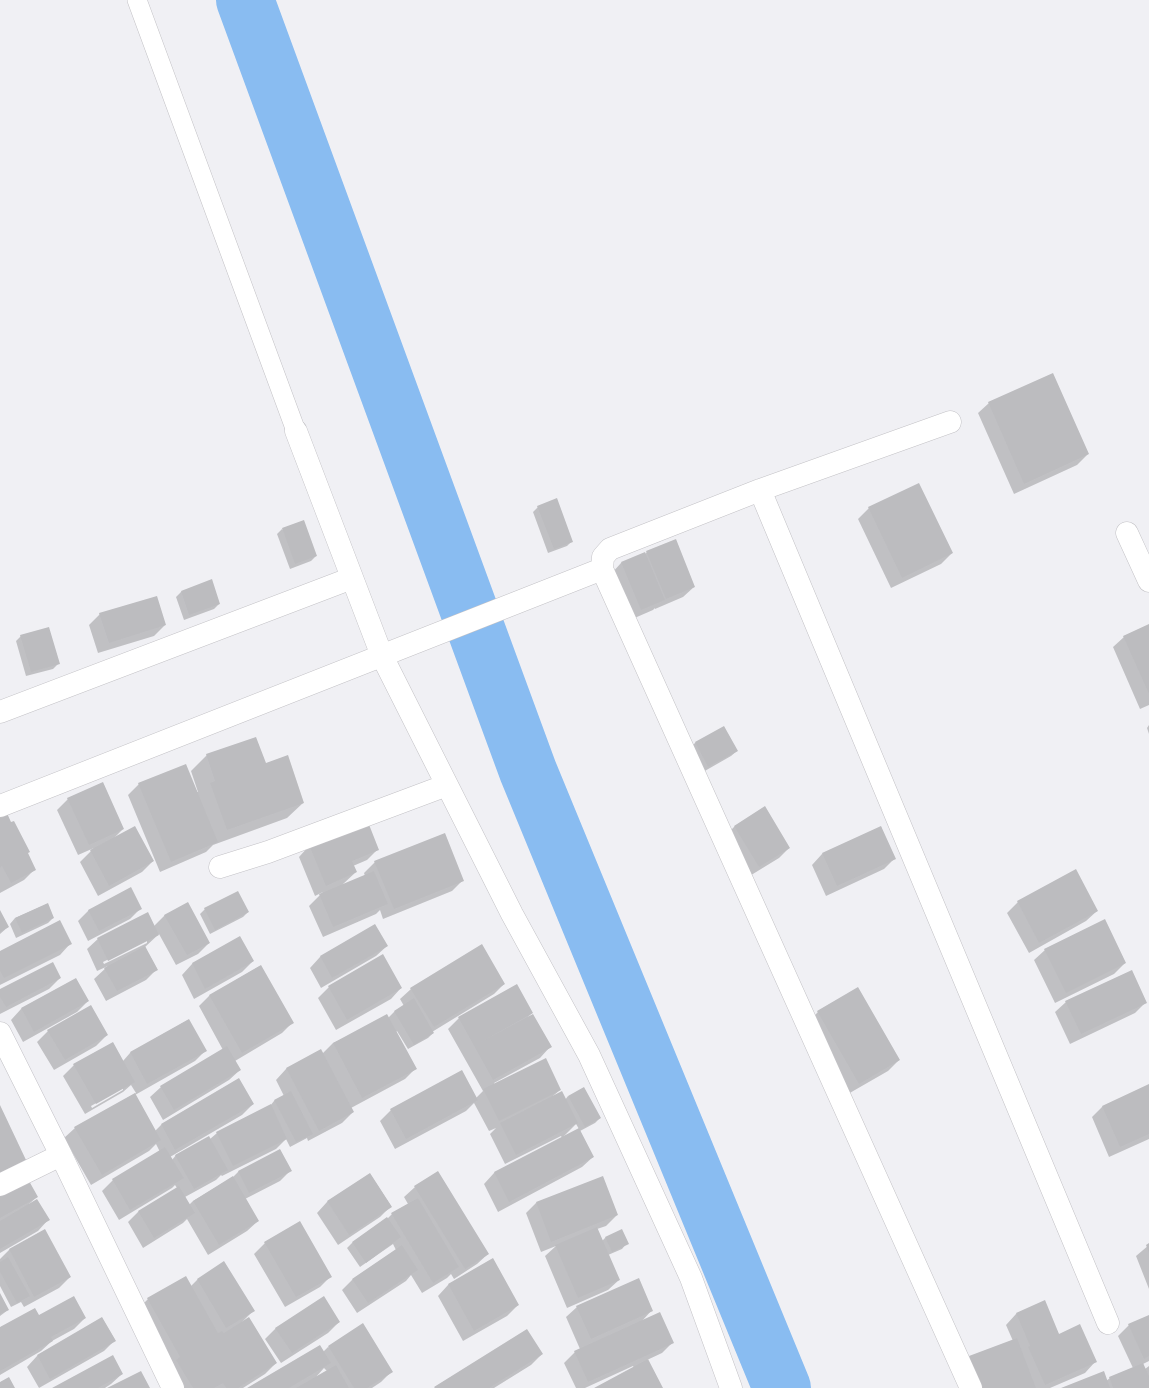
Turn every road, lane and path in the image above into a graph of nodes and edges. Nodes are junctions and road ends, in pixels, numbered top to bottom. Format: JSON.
{"nodes":[{"id":1,"x":137,"y":0,"type":"edge"},
{"id":2,"x":950,"y":422,"type":"dead end"},
{"id":3,"x":296,"y":431,"type":"joint"},
{"id":4,"x":760,"y":490,"type":"junction"},
{"id":5,"x":1127,"y":533,"type":"dead end"},
{"id":6,"x":602,"y":569,"type":"junction"},
{"id":7,"x":352,"y":578,"type":"junction"},
{"id":8,"x":1149,"y":581,"type":"edge"},
{"id":9,"x":391,"y":652,"type":"junction"},
{"id":10,"x":0,"y":712,"type":"edge"},
{"id":11,"x":447,"y":785,"type":"junction"},
{"id":12,"x":0,"y":806,"type":"edge"},
{"id":13,"x":220,"y":867,"type":"dead end"},
{"id":14,"x":0,"y":1033,"type":"edge"},
{"id":15,"x":61,"y":1155,"type":"junction"},
{"id":16,"x":0,"y":1185,"type":"edge"},
{"id":17,"x":1108,"y":1323,"type":"dead end"},
{"id":18,"x":173,"y":1388,"type":"edge"},
{"id":19,"x":730,"y":1388,"type":"edge"},
{"id":20,"x":970,"y":1388,"type":"edge"}],
"edges":[{"from":1,"to":3,"type":"lane"},
{"from":2,"to":4,"type":"street"},
{"from":3,"to":7,"type":"street"},
{"from":4,"to":6,"type":"street"},
{"from":4,"to":17,"type":"street"},
{"from":5,"to":8,"type":"street"},
{"from":6,"to":9,"type":"street"},
{"from":6,"to":20,"type":"street"},
{"from":7,"to":9,"type":"street"},
{"from":7,"to":10,"type":"street"},
{"from":9,"to":11,"type":"street"},
{"from":9,"to":12,"type":"street"},
{"from":11,"to":13,"type":"street"},
{"from":11,"to":19,"type":"street"},
{"from":14,"to":15,"type":"street"},
{"from":15,"to":16,"type":"street"},
{"from":15,"to":18,"type":"street"}]}
